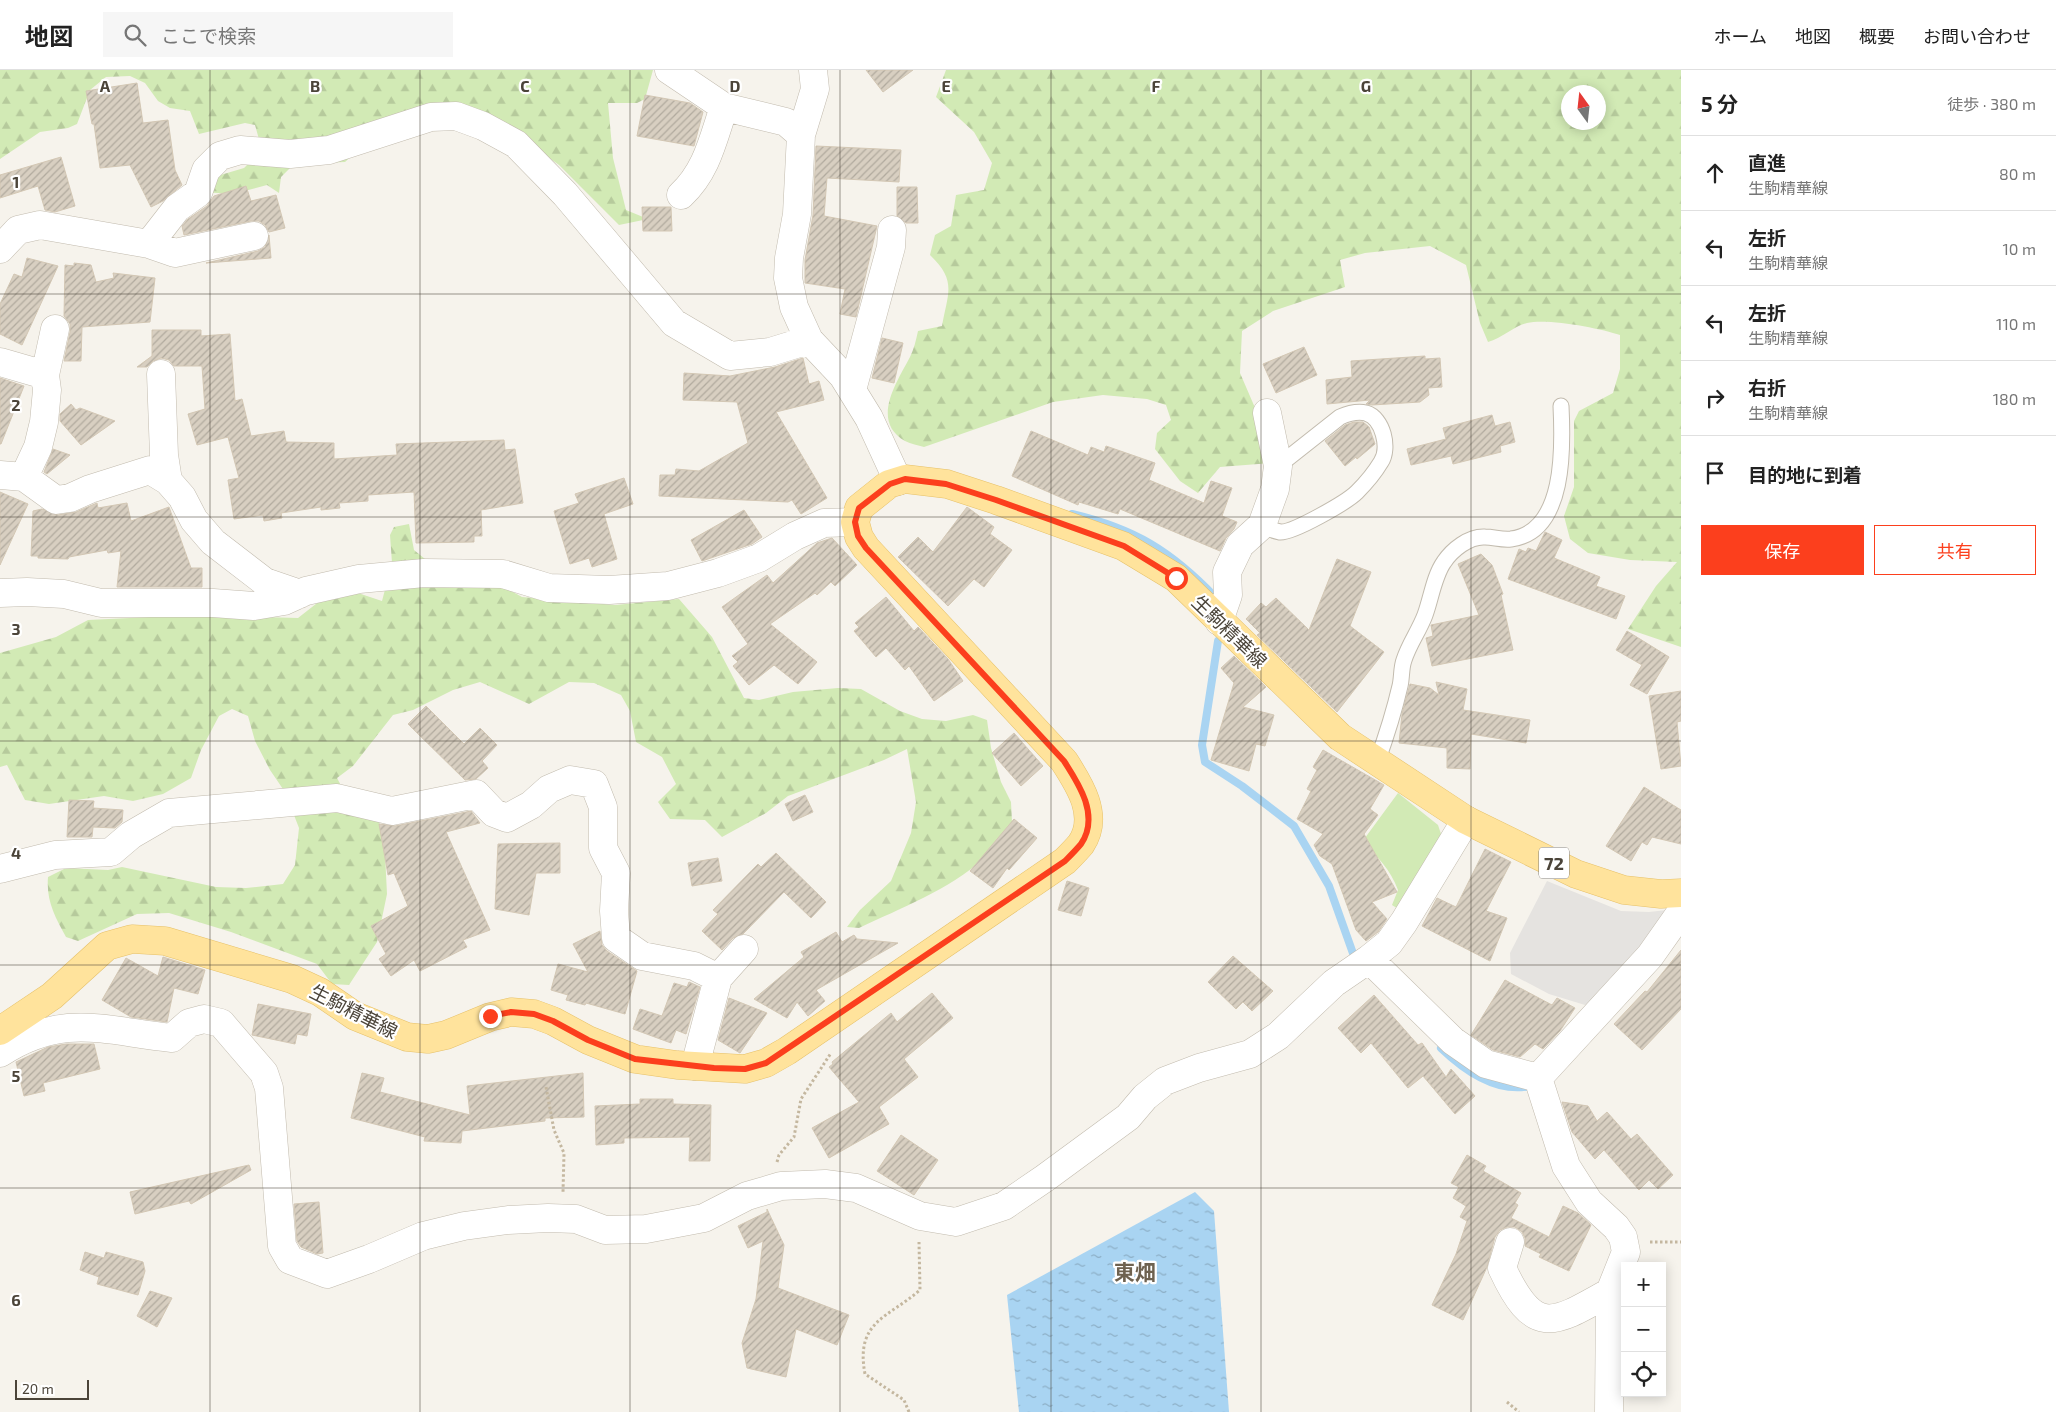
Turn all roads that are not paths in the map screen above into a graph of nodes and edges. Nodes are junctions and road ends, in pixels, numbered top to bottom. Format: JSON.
{"nodes":[{"id":1,"x":668,"y":70,"type":"edge"},
{"id":2,"x":813,"y":70,"type":"edge"},
{"id":3,"x":724,"y":107,"type":"junction"},
{"id":4,"x":801,"y":135,"type":"junction"},
{"id":5,"x":681,"y":194,"type":"dead end"},
{"id":6,"x":892,"y":230,"type":"dead end"},
{"id":7,"x":254,"y":236,"type":"dead end"},
{"id":8,"x":149,"y":244,"type":"junction"},
{"id":9,"x":0,"y":249,"type":"edge"},
{"id":10,"x":55,"y":329,"type":"dead end"},
{"id":11,"x":809,"y":340,"type":"junction"},
{"id":12,"x":0,"y":362,"type":"edge"},
{"id":13,"x":161,"y":374,"type":"dead end"},
{"id":14,"x":45,"y":375,"type":"junction"},
{"id":15,"x":852,"y":390,"type":"junction"},
{"id":16,"x":1562,"y":406,"type":"dead end"},
{"id":17,"x":1267,"y":413,"type":"dead end"},
{"id":18,"x":1278,"y":466,"type":"junction"},
{"id":19,"x":12,"y":476,"type":"edge"},
{"id":20,"x":168,"y":481,"type":"junction"},
{"id":21,"x":898,"y":481,"type":"junction"},
{"id":22,"x":855,"y":522,"type":"junction"},
{"id":23,"x":1262,"y":525,"type":"junction"},
{"id":24,"x":0,"y":593,"type":"edge"},
{"id":25,"x":300,"y":594,"type":"junction"},
{"id":26,"x":1219,"y":621,"type":"junction"},
{"id":27,"x":1377,"y":762,"type":"junction"},
{"id":28,"x":1466,"y":820,"type":"junction"},
{"id":29,"x":0,"y":869,"type":"edge"},
{"id":30,"x":1681,"y":893,"type":"edge"},
{"id":31,"x":1681,"y":912,"type":"edge"},
{"id":32,"x":744,"y":949,"type":"dead end"},
{"id":33,"x":1369,"y":959,"type":"junction"},
{"id":34,"x":718,"y":978,"type":"junction"},
{"id":35,"x":0,"y":1031,"type":"edge"},
{"id":36,"x":0,"y":1053,"type":"edge"},
{"id":37,"x":695,"y":1066,"type":"junction"},
{"id":38,"x":1538,"y":1078,"type":"junction"},
{"id":39,"x":1510,"y":1242,"type":"dead end"},
{"id":40,"x":1610,"y":1292,"type":"junction"},
{"id":41,"x":1609,"y":1412,"type":"edge"}],
"edges":[{"from":1,"to":3,"type":"street"},
{"from":2,"to":4,"type":"street"},
{"from":3,"to":4,"type":"street"},
{"from":3,"to":5,"type":"street"},
{"from":4,"to":11,"type":"street"},
{"from":6,"to":15,"type":"street"},
{"from":7,"to":8,"type":"street"},
{"from":8,"to":9,"type":"street"},
{"from":8,"to":11,"type":"street"},
{"from":10,"to":14,"type":"street"},
{"from":11,"to":15,"type":"street"},
{"from":12,"to":14,"type":"street"},
{"from":13,"to":20,"type":"street"},
{"from":14,"to":19,"type":"street"},
{"from":15,"to":21,"type":"street"},
{"from":16,"to":27,"type":"lane"},
{"from":17,"to":18,"type":"street"},
{"from":18,"to":23,"type":"street"},
{"from":18,"to":23,"type":"lane"},
{"from":19,"to":20,"type":"street"},
{"from":20,"to":25,"type":"street"},
{"from":21,"to":22,"type":"main road"},
{"from":21,"to":26,"type":"main road","name":"生駒精華線","number":"72"},
{"from":22,"to":25,"type":"street"},
{"from":22,"to":37,"type":"main road","name":"生駒精華線"},
{"from":23,"to":26,"type":"street"},
{"from":24,"to":25,"type":"street"},
{"from":26,"to":27,"type":"main road","name":"生駒精華線","number":"72"},
{"from":27,"to":28,"type":"main road","name":"生駒精華線","number":"72"},
{"from":28,"to":30,"type":"main road","name":"生駒精華線","number":"72"},
{"from":28,"to":33,"type":"street"},
{"from":29,"to":34,"type":"street"},
{"from":31,"to":38,"type":"street"},
{"from":32,"to":34,"type":"street"},
{"from":33,"to":36,"type":"street"},
{"from":33,"to":38,"type":"street"},
{"from":34,"to":37,"type":"street"},
{"from":35,"to":37,"type":"main road","name":"生駒精華線"},
{"from":38,"to":40,"type":"street"},
{"from":39,"to":40,"type":"street"},
{"from":40,"to":41,"type":"street"}]}
